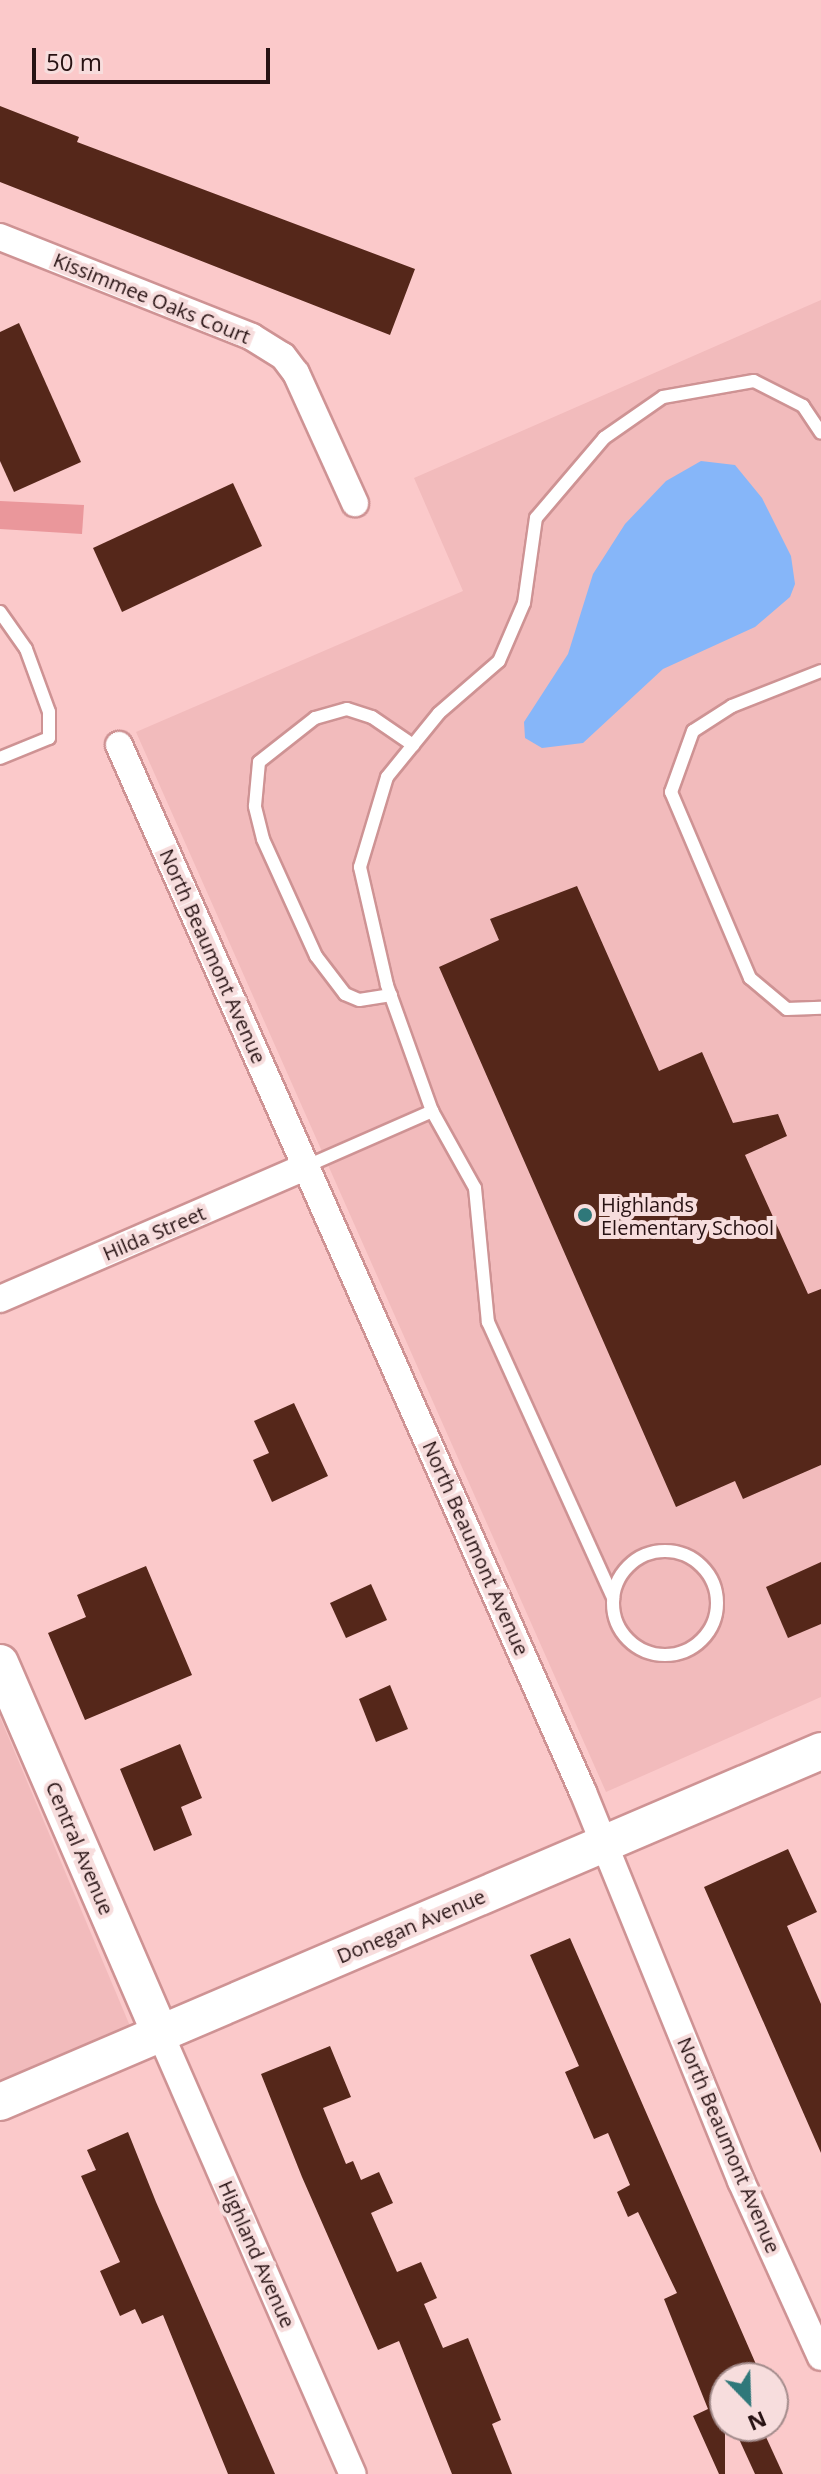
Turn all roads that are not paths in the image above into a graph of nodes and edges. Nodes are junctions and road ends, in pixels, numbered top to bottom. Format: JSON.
{"nodes":[{"id":1,"x":0,"y":237,"type":"edge"},
{"id":2,"x":821,"y":433,"type":"edge"},
{"id":3,"x":355,"y":503,"type":"dead end"},
{"id":4,"x":0,"y":612,"type":"edge"},
{"id":5,"x":821,"y":671,"type":"edge"},
{"id":6,"x":119,"y":745,"type":"dead end"},
{"id":7,"x":413,"y":745,"type":"junction"},
{"id":8,"x":0,"y":758,"type":"edge"},
{"id":9,"x":391,"y":995,"type":"junction"},
{"id":10,"x":821,"y":1008,"type":"edge"},
{"id":11,"x":432,"y":1111,"type":"junction"},
{"id":12,"x":307,"y":1166,"type":"junction"},
{"id":13,"x":0,"y":1299,"type":"edge"},
{"id":14,"x":613,"y":1598,"type":"junction"},
{"id":15,"x":0,"y":1663,"type":"edge"},
{"id":16,"x":821,"y":1751,"type":"edge"},
{"id":17,"x":605,"y":1843,"type":"junction"},
{"id":18,"x":160,"y":2033,"type":"junction"},
{"id":19,"x":0,"y":2102,"type":"edge"},
{"id":20,"x":821,"y":2357,"type":"edge"},
{"id":21,"x":353,"y":2474,"type":"edge"}],
"edges":[{"from":1,"to":3,"type":"street","name":"Kissimmee Oaks Court"},
{"from":2,"to":7,"type":"lane"},
{"from":4,"to":8,"type":"lane"},
{"from":5,"to":10,"type":"lane"},
{"from":6,"to":12,"type":"street","name":"North Beaumont Avenue"},
{"from":7,"to":9,"type":"lane"},
{"from":7,"to":9,"type":"lane"},
{"from":9,"to":11,"type":"lane"},
{"from":11,"to":12,"type":"lane"},
{"from":11,"to":14,"type":"lane"},
{"from":12,"to":13,"type":"street","name":"Hilda Street"},
{"from":12,"to":17,"type":"street","name":"North Beaumont Avenue"},
{"from":14,"to":14,"type":"lane"},
{"from":15,"to":18,"type":"street","name":"Central Avenue"},
{"from":16,"to":17,"type":"street","name":"Donegan Avenue"},
{"from":17,"to":18,"type":"street","name":"Donegan Avenue"},
{"from":17,"to":20,"type":"street","name":"North Beaumont Avenue"},
{"from":18,"to":19,"type":"street","name":"Donegan Avenue"},
{"from":18,"to":21,"type":"street","name":"Highland Avenue"}]}
